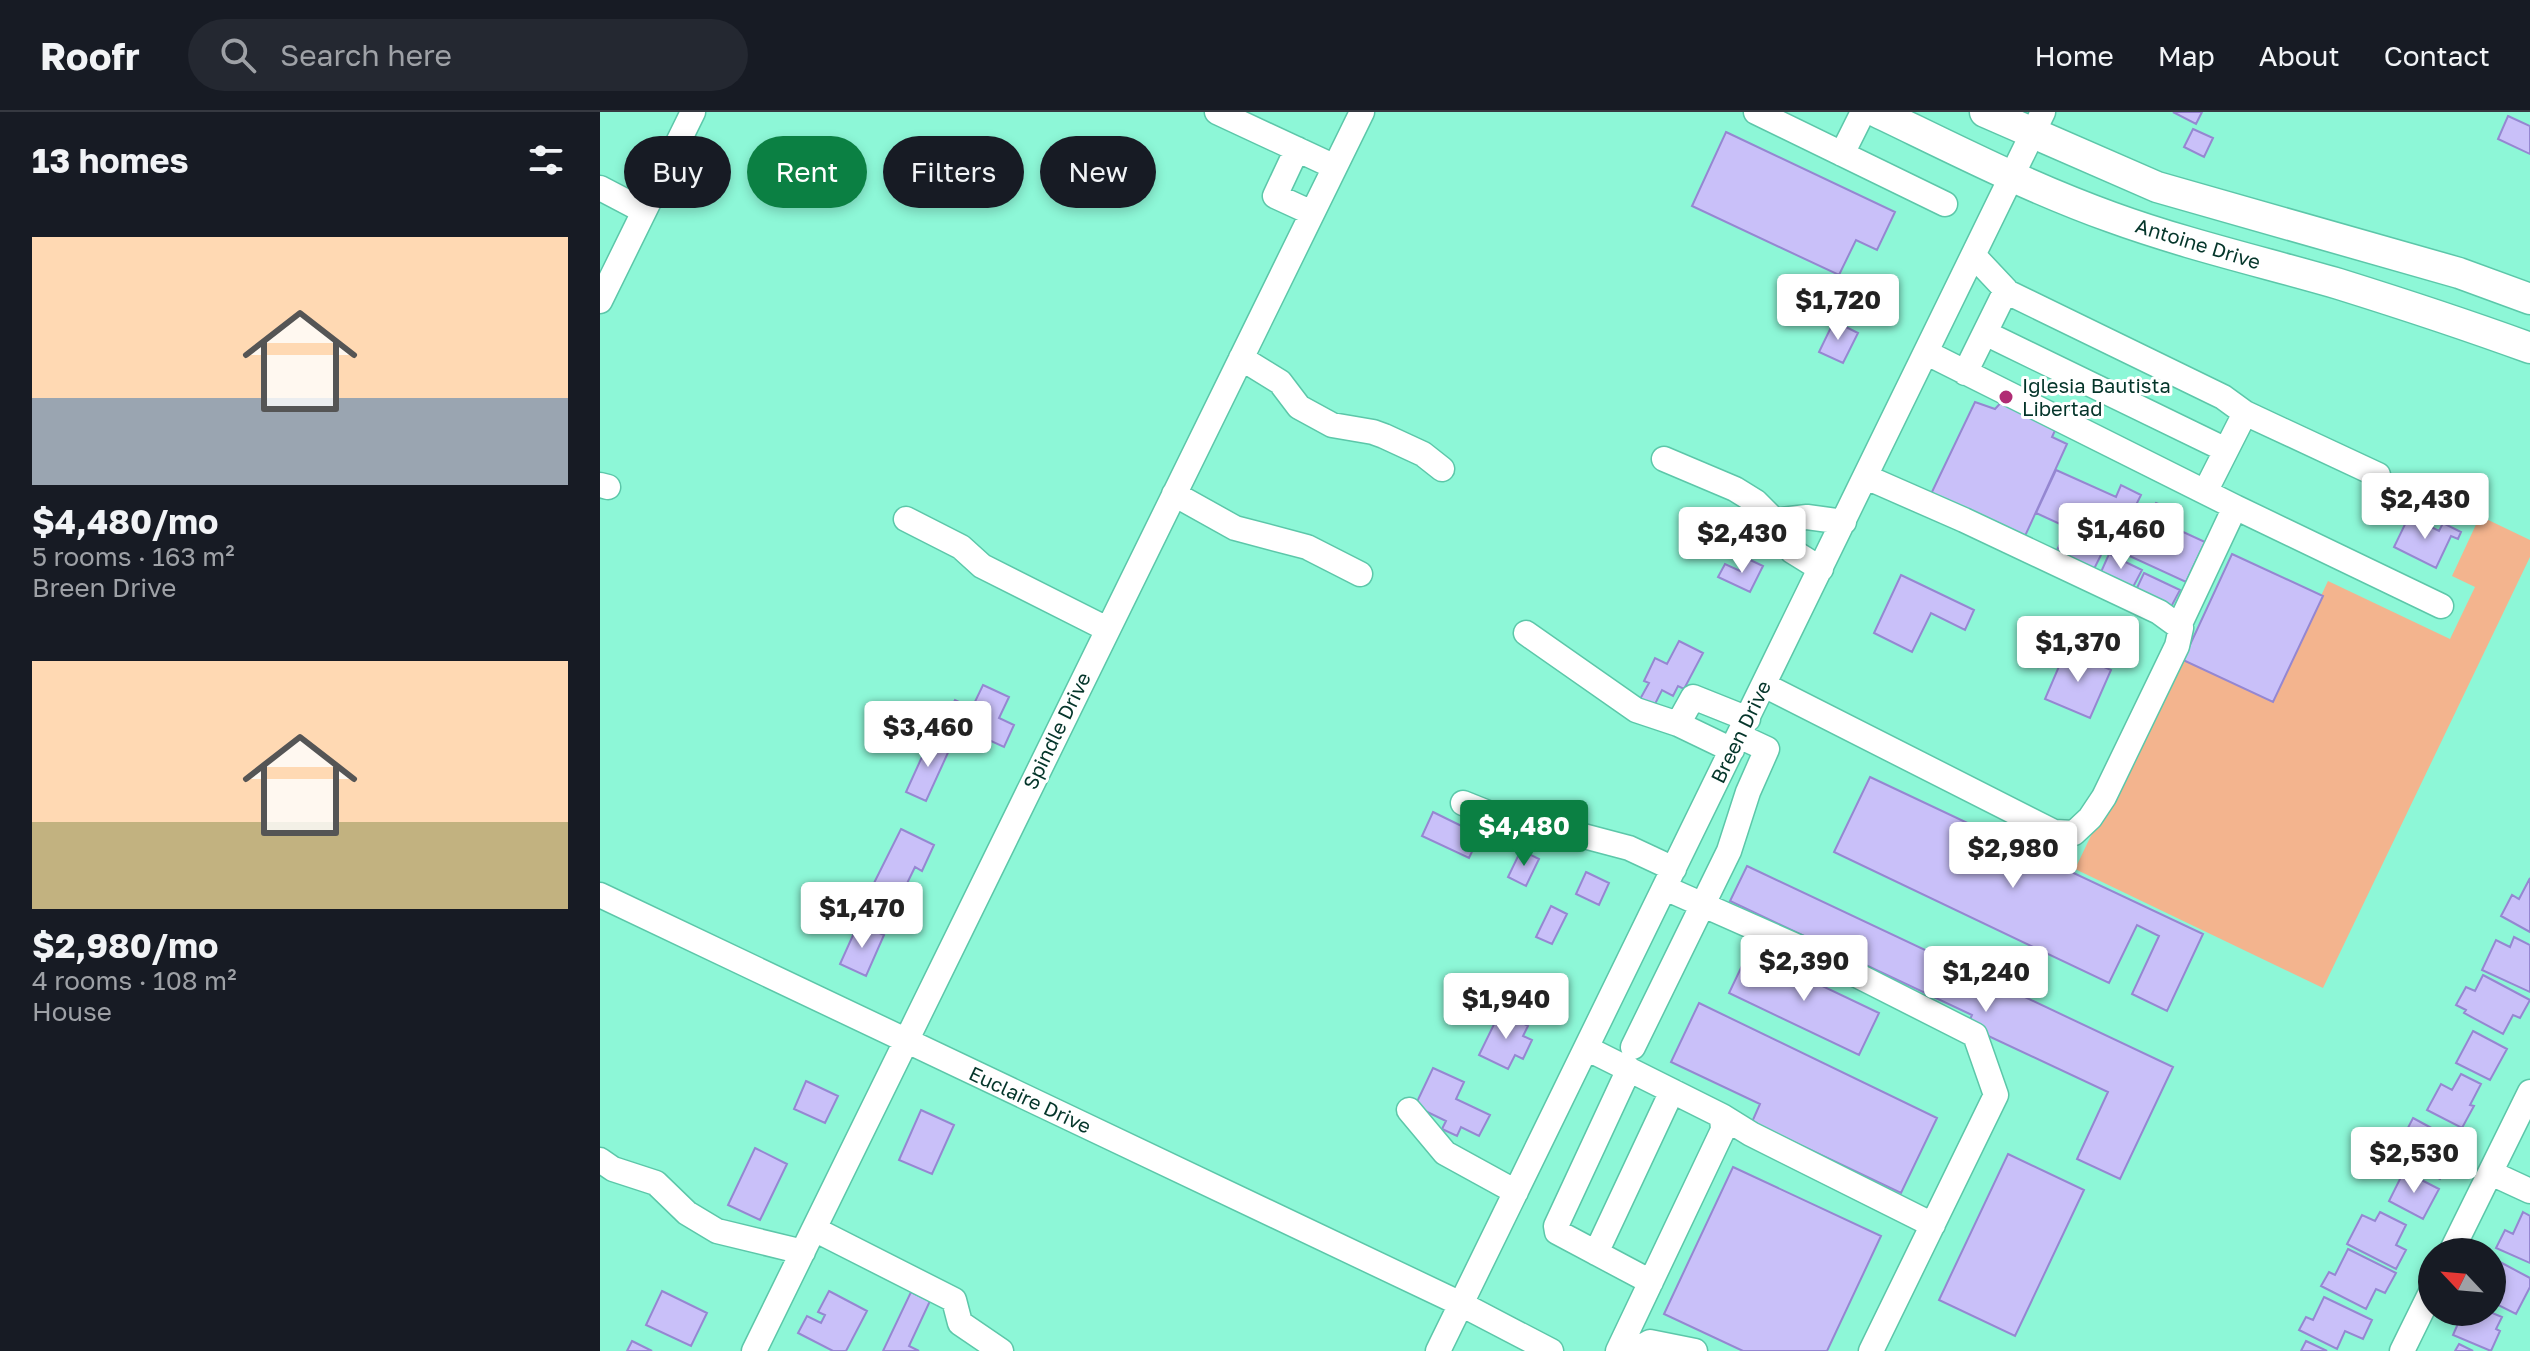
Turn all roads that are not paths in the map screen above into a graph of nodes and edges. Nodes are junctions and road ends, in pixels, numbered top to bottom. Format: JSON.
{"nodes":[{"id":1,"x":693,"y":112,"type":"edge"},
{"id":2,"x":1217,"y":112,"type":"edge"},
{"id":3,"x":1362,"y":112,"type":"edge"},
{"id":4,"x":1863,"y":112,"type":"edge"},
{"id":5,"x":1877,"y":112,"type":"edge"},
{"id":6,"x":1985,"y":112,"type":"edge"},
{"id":7,"x":1758,"y":113,"type":"edge"},
{"id":8,"x":2038,"y":123,"type":"edge"},
{"id":9,"x":1297,"y":149,"type":"junction"},
{"id":10,"x":1842,"y":154,"type":"junction"},
{"id":11,"x":1335,"y":167,"type":"junction"},
{"id":12,"x":2013,"y":177,"type":"junction"},
{"id":13,"x":600,"y":188,"type":"edge"},
{"id":14,"x":1945,"y":204,"type":"dead end"},
{"id":15,"x":644,"y":211,"type":"junction"},
{"id":16,"x":1312,"y":213,"type":"junction"},
{"id":17,"x":2349,"y":242,"type":"junction"},
{"id":18,"x":1974,"y":256,"type":"junction"},
{"id":19,"x":2338,"y":284,"type":"junction"},
{"id":20,"x":2005,"y":291,"type":"junction"},
{"id":21,"x":2530,"y":299,"type":"edge"},
{"id":22,"x":600,"y":301,"type":"edge"},
{"id":23,"x":1985,"y":333,"type":"junction"},
{"id":24,"x":2530,"y":348,"type":"edge"},
{"id":25,"x":1927,"y":353,"type":"junction"},
{"id":26,"x":1241,"y":358,"type":"junction"},
{"id":27,"x":1965,"y":373,"type":"junction"},
{"id":28,"x":2245,"y":413,"type":"junction"},
{"id":29,"x":2226,"y":450,"type":"junction"},
{"id":30,"x":1664,"y":459,"type":"dead end"},
{"id":31,"x":1442,"y":469,"type":"dead end"},
{"id":32,"x":2378,"y":475,"type":"dead end"},
{"id":33,"x":1866,"y":477,"type":"junction"},
{"id":34,"x":2205,"y":492,"type":"junction"},
{"id":35,"x":1174,"y":494,"type":"junction"},
{"id":36,"x":2235,"y":507,"type":"junction"},
{"id":37,"x":906,"y":519,"type":"dead end"},
{"id":38,"x":1773,"y":521,"type":"junction"},
{"id":39,"x":1844,"y":522,"type":"junction"},
{"id":40,"x":1821,"y":569,"type":"junction"},
{"id":41,"x":1360,"y":574,"type":"dead end"},
{"id":42,"x":2441,"y":606,"type":"dead end"},
{"id":43,"x":2179,"y":626,"type":"junction"},
{"id":44,"x":1107,"y":629,"type":"junction"},
{"id":45,"x":1526,"y":633,"type":"dead end"},
{"id":46,"x":1764,"y":685,"type":"junction"},
{"id":47,"x":1678,"y":724,"type":"junction"},
{"id":48,"x":1740,"y":735,"type":"junction"},
{"id":49,"x":1719,"y":777,"type":"junction"},
{"id":50,"x":1748,"y":792,"type":"junction"},
{"id":51,"x":1463,"y":803,"type":"dead end"},
{"id":52,"x":1669,"y":878,"type":"junction"},
{"id":53,"x":600,"y":895,"type":"edge"},
{"id":54,"x":1702,"y":905,"type":"junction"},
{"id":55,"x":1613,"y":993,"type":"junction"},
{"id":56,"x":1651,"y":1009,"type":"junction"},
{"id":57,"x":907,"y":1041,"type":"junction"},
{"id":58,"x":1586,"y":1048,"type":"junction"},
{"id":59,"x":1631,"y":1058,"type":"junction"},
{"id":60,"x":1672,"y":1091,"type":"junction"},
{"id":61,"x":2530,"y":1092,"type":"edge"},
{"id":62,"x":1409,"y":1110,"type":"dead end"},
{"id":63,"x":1722,"y":1116,"type":"junction"},
{"id":64,"x":600,"y":1160,"type":"edge"},
{"id":65,"x":2491,"y":1173,"type":"junction"},
{"id":66,"x":2530,"y":1191,"type":"edge"},
{"id":67,"x":1516,"y":1192,"type":"junction"},
{"id":68,"x":1933,"y":1225,"type":"junction"},
{"id":69,"x":814,"y":1229,"type":"junction"},
{"id":70,"x":2458,"y":1238,"type":"edge"},
{"id":71,"x":803,"y":1252,"type":"junction"},
{"id":72,"x":1596,"y":1253,"type":"junction"},
{"id":73,"x":1651,"y":1282,"type":"junction"},
{"id":74,"x":1461,"y":1304,"type":"junction"},
{"id":75,"x":2418,"y":1318,"type":"edge"},
{"id":76,"x":754,"y":1351,"type":"edge"},
{"id":77,"x":1001,"y":1351,"type":"edge"},
{"id":78,"x":1438,"y":1351,"type":"edge"},
{"id":79,"x":1551,"y":1351,"type":"edge"},
{"id":80,"x":1618,"y":1351,"type":"edge"},
{"id":81,"x":1634,"y":1351,"type":"edge"},
{"id":82,"x":1695,"y":1351,"type":"edge"},
{"id":83,"x":1871,"y":1351,"type":"edge"},
{"id":84,"x":2402,"y":1351,"type":"edge"}],
"edges":[{"from":1,"to":15,"type":"street"},
{"from":2,"to":9,"type":"street"},
{"from":3,"to":11,"type":"street","name":"Spindle Drive"},
{"from":4,"to":10,"type":"street"},
{"from":5,"to":12,"type":"main road","name":"Antoine Drive"},
{"from":6,"to":8,"type":"main road"},
{"from":7,"to":10,"type":"street"},
{"from":8,"to":12,"type":"street","name":"Breen Drive"},
{"from":8,"to":17,"type":"main road"},
{"from":9,"to":11,"type":"street"},
{"from":9,"to":16,"type":"street"},
{"from":10,"to":14,"type":"street"},
{"from":11,"to":16,"type":"street","name":"Spindle Drive"},
{"from":12,"to":18,"type":"street","name":"Breen Drive"},
{"from":12,"to":19,"type":"main road","name":"Antoine Drive"},
{"from":13,"to":15,"type":"street"},
{"from":15,"to":22,"type":"street"},
{"from":16,"to":26,"type":"street","name":"Spindle Drive"},
{"from":17,"to":19,"type":"main road"},
{"from":17,"to":21,"type":"main road"},
{"from":18,"to":20,"type":"street"},
{"from":18,"to":25,"type":"street","name":"Breen Drive"},
{"from":19,"to":24,"type":"main road","name":"Antoine Drive"},
{"from":20,"to":23,"type":"street"},
{"from":20,"to":28,"type":"street"},
{"from":23,"to":27,"type":"street"},
{"from":23,"to":29,"type":"street"},
{"from":25,"to":27,"type":"street"},
{"from":25,"to":33,"type":"street","name":"Breen Drive"},
{"from":26,"to":31,"type":"street"},
{"from":26,"to":35,"type":"street","name":"Spindle Drive"},
{"from":27,"to":34,"type":"street"},
{"from":28,"to":29,"type":"street"},
{"from":28,"to":32,"type":"street"},
{"from":29,"to":34,"type":"street"},
{"from":30,"to":38,"type":"street"},
{"from":33,"to":39,"type":"street","name":"Breen Drive"},
{"from":33,"to":43,"type":"street"},
{"from":34,"to":36,"type":"street"},
{"from":35,"to":41,"type":"street"},
{"from":35,"to":44,"type":"street","name":"Spindle Drive"},
{"from":36,"to":42,"type":"street"},
{"from":36,"to":43,"type":"street"},
{"from":37,"to":44,"type":"street"},
{"from":38,"to":39,"type":"street"},
{"from":38,"to":40,"type":"street"},
{"from":39,"to":40,"type":"street","name":"Breen Drive"},
{"from":40,"to":46,"type":"street","name":"Breen Drive"},
{"from":43,"to":46,"type":"street"},
{"from":44,"to":57,"type":"street","name":"Spindle Drive"},
{"from":45,"to":47,"type":"street"},
{"from":46,"to":48,"type":"street","name":"Breen Drive"},
{"from":47,"to":48,"type":"street"},
{"from":47,"to":48,"type":"street"},
{"from":48,"to":49,"type":"street","name":"Breen Drive"},
{"from":48,"to":50,"type":"street"},
{"from":49,"to":50,"type":"street"},
{"from":49,"to":52,"type":"street","name":"Breen Drive"},
{"from":50,"to":54,"type":"street"},
{"from":51,"to":52,"type":"street"},
{"from":52,"to":54,"type":"street"},
{"from":52,"to":55,"type":"street","name":"Breen Drive"},
{"from":53,"to":57,"type":"street","name":"Euclaire Drive"},
{"from":54,"to":56,"type":"street"},
{"from":54,"to":68,"type":"street"},
{"from":55,"to":56,"type":"street"},
{"from":55,"to":58,"type":"street","name":"Breen Drive"},
{"from":56,"to":59,"type":"street"},
{"from":57,"to":69,"type":"street","name":"Spindle Drive"},
{"from":57,"to":74,"type":"street","name":"Euclaire Drive"},
{"from":58,"to":59,"type":"street"},
{"from":58,"to":67,"type":"street","name":"Breen Drive"},
{"from":59,"to":60,"type":"street"},
{"from":59,"to":72,"type":"street"},
{"from":60,"to":63,"type":"street"},
{"from":60,"to":72,"type":"street"},
{"from":61,"to":65,"type":"street"},
{"from":62,"to":67,"type":"street"},
{"from":63,"to":68,"type":"street"},
{"from":63,"to":73,"type":"street"},
{"from":64,"to":71,"type":"street"},
{"from":65,"to":66,"type":"street"},
{"from":65,"to":70,"type":"street"},
{"from":67,"to":74,"type":"street","name":"Breen Drive"},
{"from":68,"to":83,"type":"street"},
{"from":69,"to":71,"type":"street","name":"Spindle Drive"},
{"from":69,"to":77,"type":"street"},
{"from":71,"to":76,"type":"street","name":"Spindle Drive"},
{"from":72,"to":73,"type":"street"},
{"from":73,"to":80,"type":"street"},
{"from":74,"to":78,"type":"street","name":"Breen Drive"},
{"from":74,"to":79,"type":"street","name":"Euclaire Drive"},
{"from":75,"to":84,"type":"street"},
{"from":81,"to":82,"type":"street"}]}
